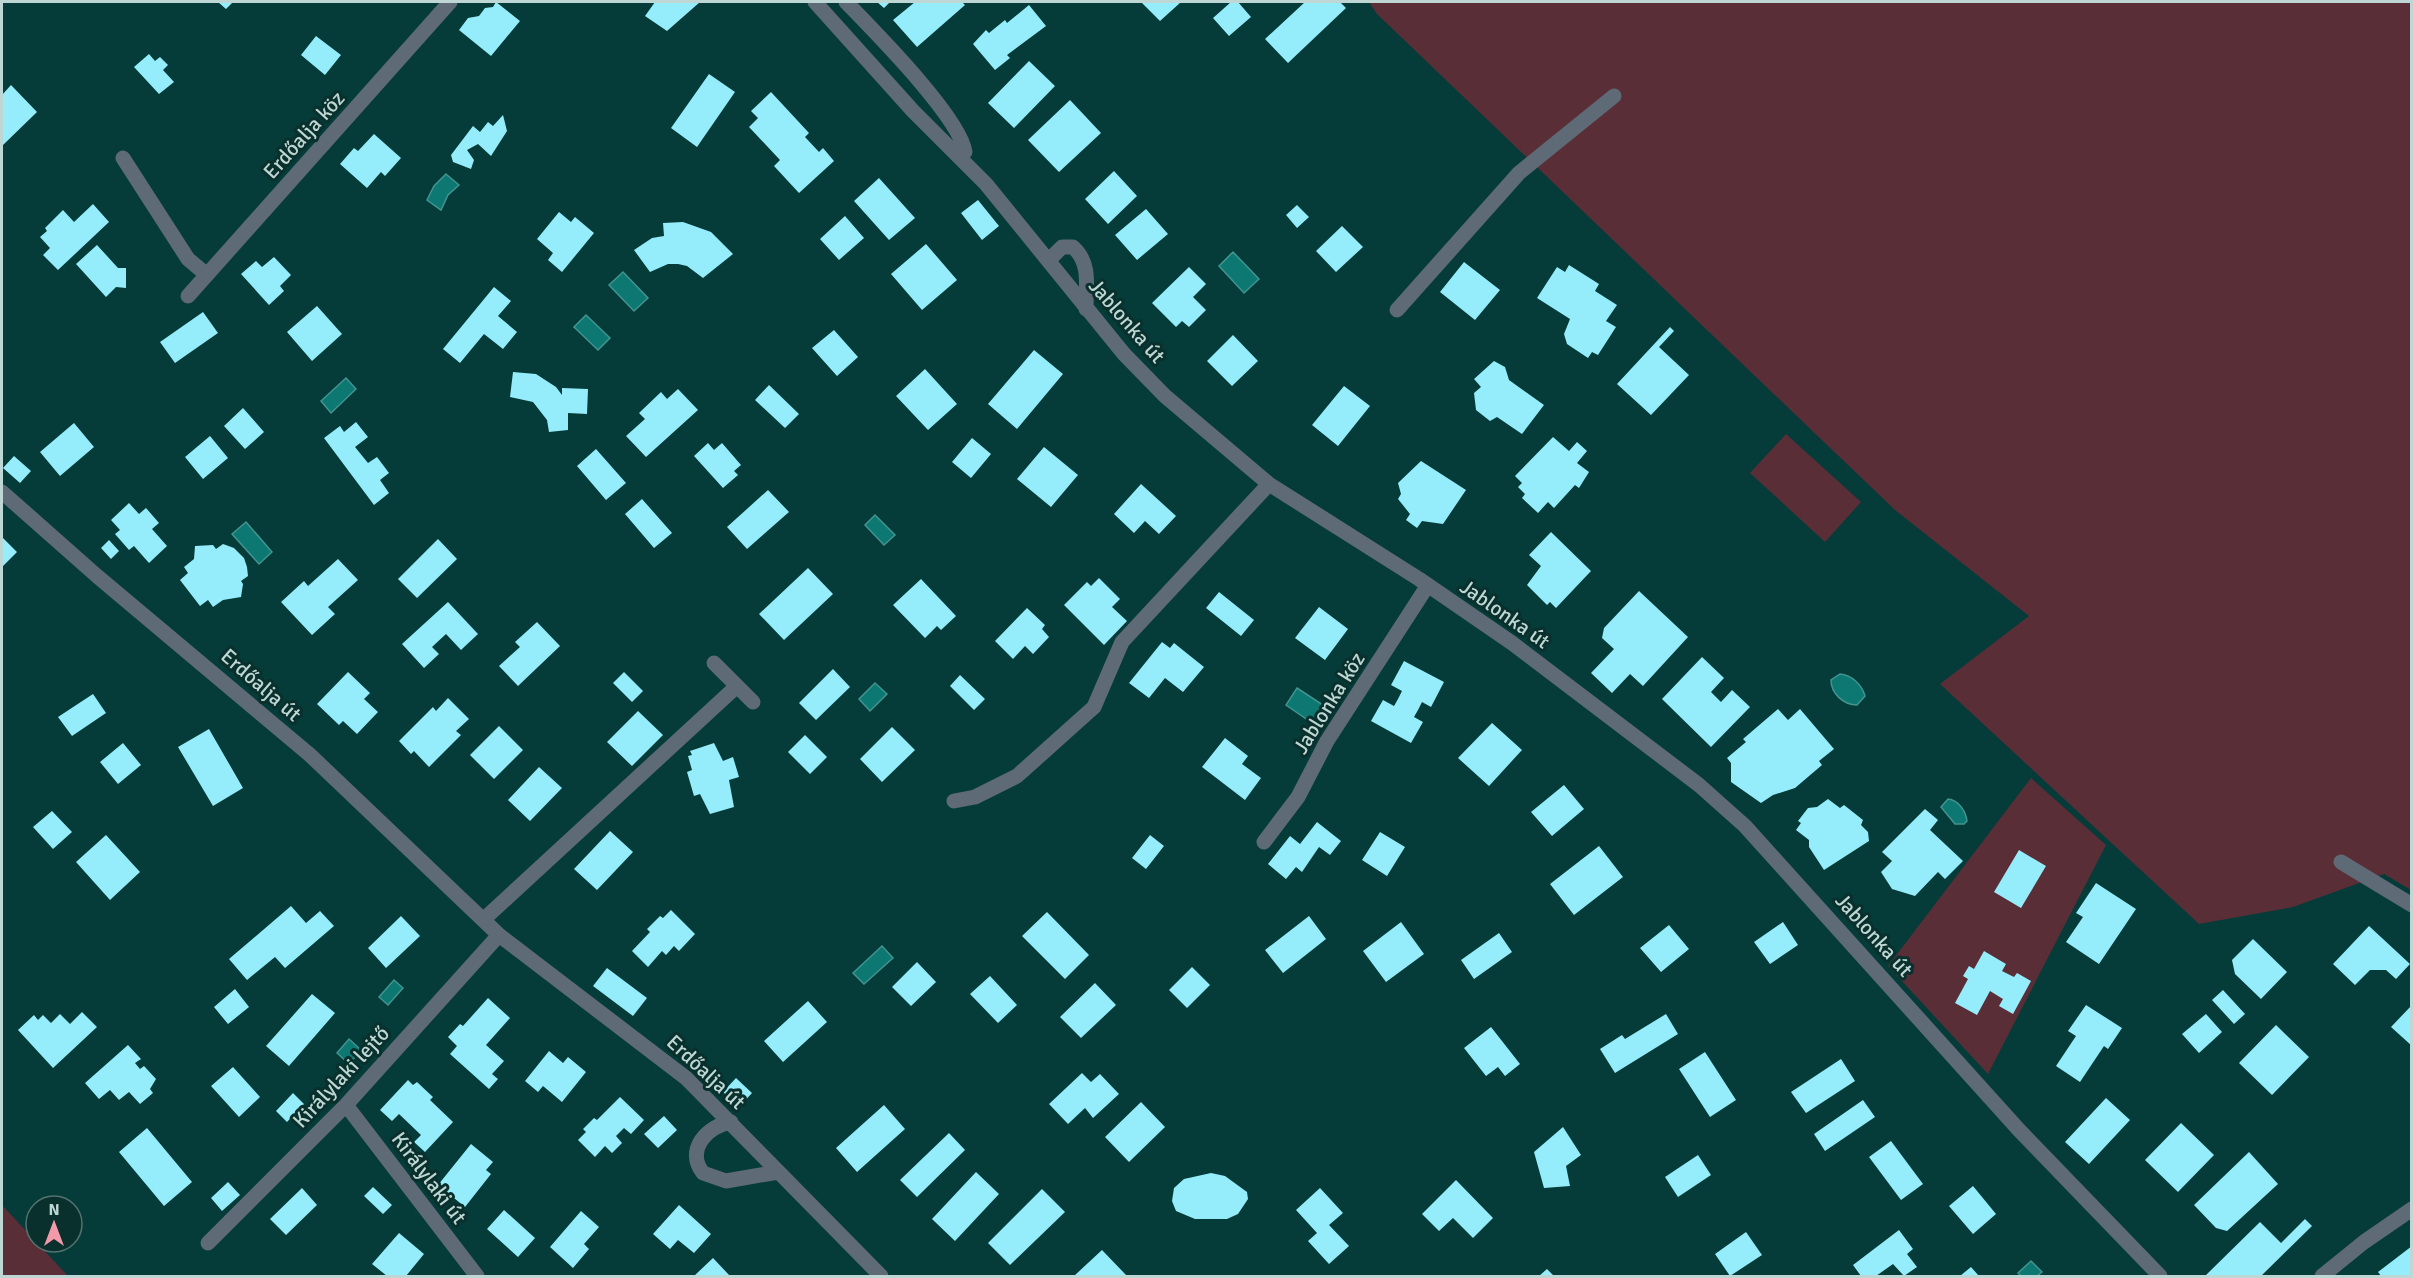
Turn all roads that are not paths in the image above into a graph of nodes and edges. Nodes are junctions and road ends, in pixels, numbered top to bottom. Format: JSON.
{"nodes":[{"id":1,"x":450,"y":2,"type":"edge"},
{"id":2,"x":815,"y":2,"type":"edge"},
{"id":3,"x":846,"y":2,"type":"edge"},
{"id":4,"x":1614,"y":96,"type":"dead end"},
{"id":5,"x":959,"y":157,"type":"junction"},
{"id":6,"x":123,"y":158,"type":"dead end"},
{"id":7,"x":1049,"y":260,"type":"junction"},
{"id":8,"x":207,"y":275,"type":"junction"},
{"id":9,"x":188,"y":296,"type":"dead end"},
{"id":10,"x":1086,"y":309,"type":"junction"},
{"id":11,"x":1397,"y":310,"type":"dead end"},
{"id":12,"x":1269,"y":484,"type":"junction"},
{"id":13,"x":2,"y":492,"type":"edge"},
{"id":14,"x":1428,"y":585,"type":"junction"},
{"id":15,"x":714,"y":663,"type":"dead end"},
{"id":16,"x":737,"y":686,"type":"junction"},
{"id":17,"x":753,"y":702,"type":"dead end"},
{"id":18,"x":954,"y":801,"type":"dead end"},
{"id":19,"x":1264,"y":842,"type":"dead end"},
{"id":20,"x":2341,"y":862,"type":"dead end"},
{"id":21,"x":2412,"y":905,"type":"edge"},
{"id":22,"x":483,"y":920,"type":"junction"},
{"id":23,"x":500,"y":935,"type":"junction"},
{"id":24,"x":346,"y":1105,"type":"junction"},
{"id":25,"x":731,"y":1122,"type":"junction"},
{"id":26,"x":778,"y":1172,"type":"junction"},
{"id":27,"x":2412,"y":1209,"type":"edge"},
{"id":28,"x":208,"y":1243,"type":"dead end"},
{"id":29,"x":477,"y":1276,"type":"edge"},
{"id":30,"x":881,"y":1276,"type":"edge"},
{"id":31,"x":2160,"y":1276,"type":"edge"},
{"id":32,"x":2322,"y":1276,"type":"edge"}],
"edges":[{"from":1,"to":8,"type":"street","name":"Erdőalja köz"},
{"from":2,"to":5,"type":"street","name":"Jablonka út"},
{"from":3,"to":5,"type":"street"},
{"from":4,"to":11,"type":"street"},
{"from":5,"to":7,"type":"street","name":"Jablonka út"},
{"from":6,"to":8,"type":"street"},
{"from":7,"to":10,"type":"street","name":"Jablonka út"},
{"from":7,"to":10,"type":"street"},
{"from":8,"to":9,"type":"street","name":"Erdőalja köz"},
{"from":10,"to":12,"type":"street","name":"Jablonka út"},
{"from":12,"to":14,"type":"street","name":"Jablonka út"},
{"from":12,"to":18,"type":"street"},
{"from":13,"to":22,"type":"street","name":"Erdőalja út"},
{"from":14,"to":19,"type":"street","name":"Jablonka köz"},
{"from":14,"to":31,"type":"street","name":"Jablonka út"},
{"from":15,"to":16,"type":"street"},
{"from":16,"to":17,"type":"street"},
{"from":16,"to":22,"type":"street"},
{"from":20,"to":21,"type":"street"},
{"from":22,"to":23,"type":"street","name":"Erdőalja út"},
{"from":23,"to":24,"type":"street","name":"Királylaki lejtő"},
{"from":23,"to":25,"type":"street","name":"Erdőalja út"},
{"from":24,"to":28,"type":"street","name":"Királylaki lejtő"},
{"from":24,"to":29,"type":"street","name":"Királylaki út"},
{"from":25,"to":26,"type":"street","name":"Erdőalja út"},
{"from":25,"to":26,"type":"street"},
{"from":26,"to":30,"type":"street","name":"Erdőalja út"},
{"from":27,"to":32,"type":"street"}]}
